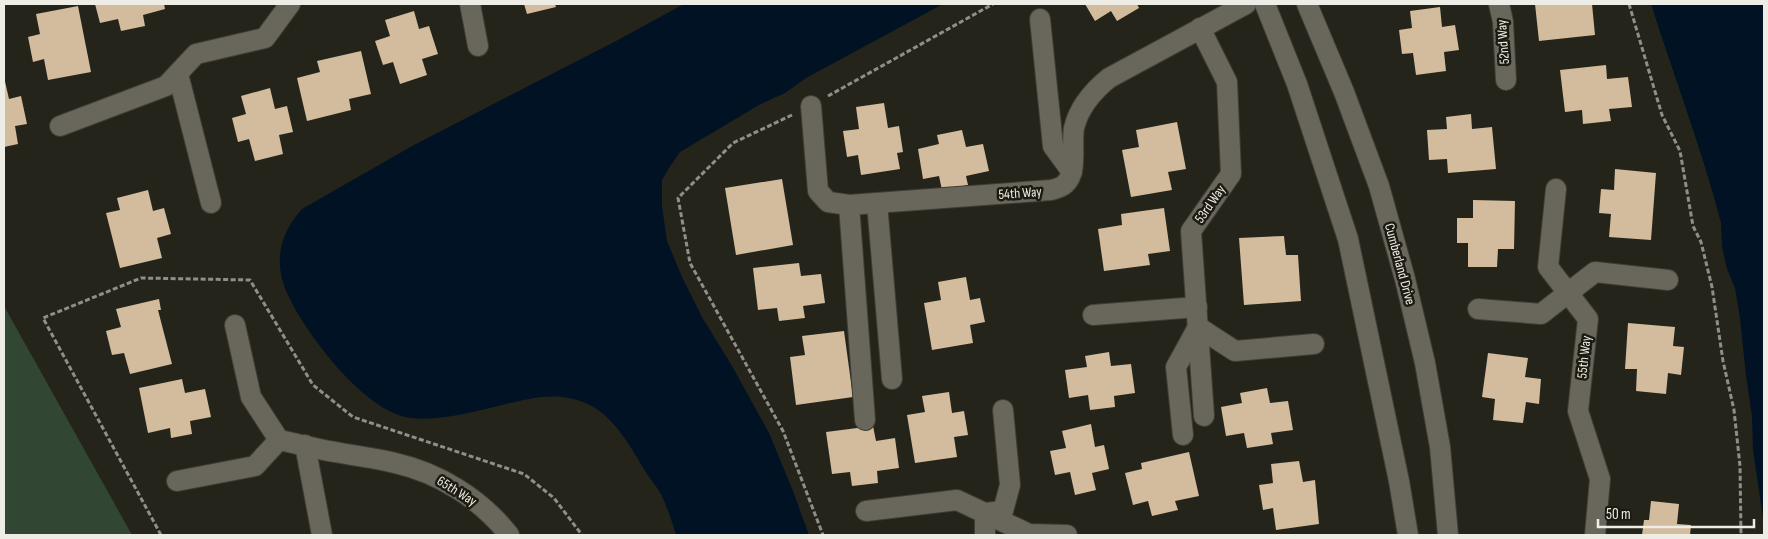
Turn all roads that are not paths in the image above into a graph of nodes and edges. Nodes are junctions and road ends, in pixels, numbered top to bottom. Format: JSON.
{"nodes":[{"id":1,"x":290,"y":4,"type":"edge"},
{"id":2,"x":470,"y":4,"type":"edge"},
{"id":3,"x":1246,"y":4,"type":"edge"},
{"id":4,"x":1265,"y":4,"type":"edge"},
{"id":5,"x":1307,"y":4,"type":"edge"},
{"id":6,"x":1500,"y":4,"type":"edge"},
{"id":7,"x":1040,"y":20,"type":"dead end"},
{"id":8,"x":1200,"y":28,"type":"junction"},
{"id":9,"x":478,"y":46,"type":"dead end"},
{"id":10,"x":178,"y":74,"type":"junction"},
{"id":11,"x":1506,"y":80,"type":"dead end"},
{"id":12,"x":811,"y":106,"type":"road end"},
{"id":13,"x":60,"y":126,"type":"dead end"},
{"id":14,"x":1072,"y":172,"type":"junction"},
{"id":15,"x":1556,"y":189,"type":"dead end"},
{"id":16,"x":210,"y":203,"type":"dead end"},
{"id":17,"x":877,"y":203,"type":"junction"},
{"id":18,"x":849,"y":205,"type":"junction"},
{"id":19,"x":1668,"y":280,"type":"dead end"},
{"id":20,"x":1568,"y":294,"type":"junction"},
{"id":21,"x":1197,"y":307,"type":"junction"},
{"id":22,"x":1478,"y":310,"type":"dead end"},
{"id":23,"x":1092,"y":315,"type":"dead end"},
{"id":24,"x":235,"y":325,"type":"dead end"},
{"id":25,"x":1198,"y":327,"type":"junction"},
{"id":26,"x":1314,"y":344,"type":"dead end"},
{"id":27,"x":892,"y":379,"type":"dead end"},
{"id":28,"x":1003,"y":410,"type":"dead end"},
{"id":29,"x":1204,"y":416,"type":"dead end"},
{"id":30,"x":865,"y":420,"type":"dead end"},
{"id":31,"x":1183,"y":435,"type":"dead end"},
{"id":32,"x":279,"y":440,"type":"junction"},
{"id":33,"x":305,"y":445,"type":"junction"},
{"id":34,"x":177,"y":481,"type":"dead end"},
{"id":35,"x":866,"y":511,"type":"dead end"},
{"id":36,"x":985,"y":513,"type":"junction"},
{"id":37,"x":322,"y":535,"type":"edge"},
{"id":38,"x":509,"y":535,"type":"edge"},
{"id":39,"x":986,"y":535,"type":"edge"},
{"id":40,"x":1067,"y":535,"type":"edge"},
{"id":41,"x":1408,"y":535,"type":"edge"},
{"id":42,"x":1448,"y":535,"type":"edge"},
{"id":43,"x":1595,"y":535,"type":"edge"}],
"edges":[{"from":1,"to":10,"type":"street"},
{"from":2,"to":9,"type":"street"},
{"from":3,"to":8,"type":"street"},
{"from":4,"to":41,"type":"street"},
{"from":5,"to":42,"type":"street","name":"Cumberland Drive"},
{"from":6,"to":11,"type":"street","name":"52nd Way"},
{"from":7,"to":14,"type":"street"},
{"from":8,"to":14,"type":"street"},
{"from":8,"to":21,"type":"street","name":"53rd Way"},
{"from":10,"to":13,"type":"street"},
{"from":10,"to":16,"type":"street"},
{"from":12,"to":18,"type":"street","name":"54th Way"},
{"from":14,"to":17,"type":"street","name":"54th Way"},
{"from":15,"to":20,"type":"street","name":"55th Way"},
{"from":17,"to":18,"type":"street","name":"54th Way"},
{"from":17,"to":27,"type":"street"},
{"from":18,"to":30,"type":"street"},
{"from":19,"to":20,"type":"street"},
{"from":20,"to":22,"type":"street"},
{"from":20,"to":43,"type":"street","name":"55th Way"},
{"from":21,"to":23,"type":"street"},
{"from":21,"to":25,"type":"street","name":"53rd Way"},
{"from":24,"to":32,"type":"street"},
{"from":25,"to":26,"type":"street"},
{"from":25,"to":29,"type":"street","name":"53rd Way"},
{"from":25,"to":31,"type":"street"},
{"from":28,"to":36,"type":"street"},
{"from":32,"to":33,"type":"street","name":"65th Way"},
{"from":32,"to":34,"type":"street"},
{"from":33,"to":37,"type":"street"},
{"from":33,"to":38,"type":"street","name":"65th Way"},
{"from":35,"to":36,"type":"street"},
{"from":36,"to":39,"type":"street"},
{"from":36,"to":40,"type":"street"}]}
